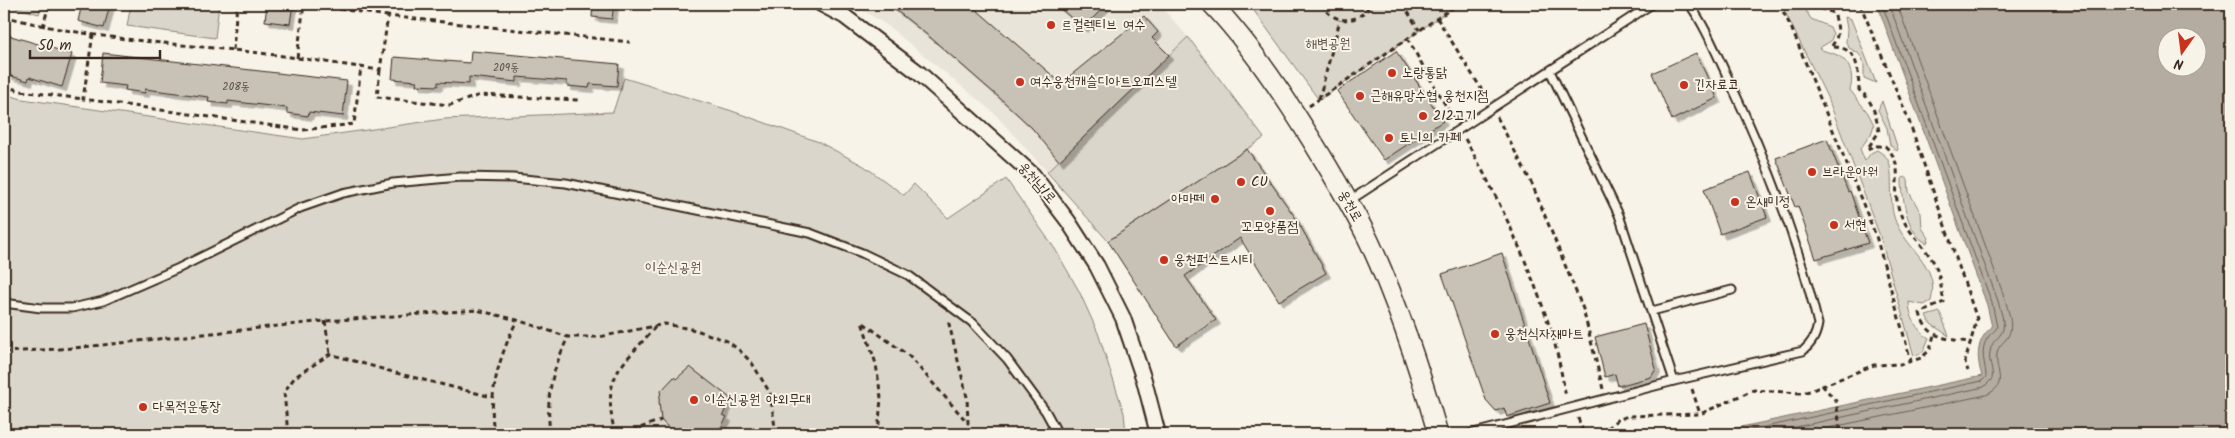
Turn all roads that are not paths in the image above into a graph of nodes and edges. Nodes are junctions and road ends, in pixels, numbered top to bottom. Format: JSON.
{"nodes":[{"id":1,"x":821,"y":4,"type":"edge"},
{"id":2,"x":1212,"y":4,"type":"edge"},
{"id":3,"x":1652,"y":4,"type":"edge"},
{"id":4,"x":1689,"y":4,"type":"edge"},
{"id":5,"x":1550,"y":71,"type":"junction"},
{"id":6,"x":1349,"y":202,"type":"junction"},
{"id":7,"x":1732,"y":290,"type":"dead end"},
{"id":8,"x":4,"y":303,"type":"edge"},
{"id":9,"x":1652,"y":312,"type":"junction"},
{"id":10,"x":1674,"y":381,"type":"junction"},
{"id":11,"x":1058,"y":434,"type":"edge"},
{"id":12,"x":1158,"y":434,"type":"edge"},
{"id":13,"x":1438,"y":434,"type":"edge"},
{"id":14,"x":1470,"y":434,"type":"edge"}],
"edges":[{"from":1,"to":12,"type":"street","name":"웅천남1로"},
{"from":2,"to":6,"type":"street","name":"웅천로"},
{"from":3,"to":5,"type":"lane"},
{"from":4,"to":10,"type":"lane"},
{"from":5,"to":6,"type":"lane"},
{"from":5,"to":9,"type":"lane"},
{"from":6,"to":13,"type":"street","name":"웅천로"},
{"from":7,"to":9,"type":"lane"},
{"from":8,"to":11,"type":"lane"},
{"from":9,"to":10,"type":"lane"},
{"from":10,"to":14,"type":"lane"}]}
